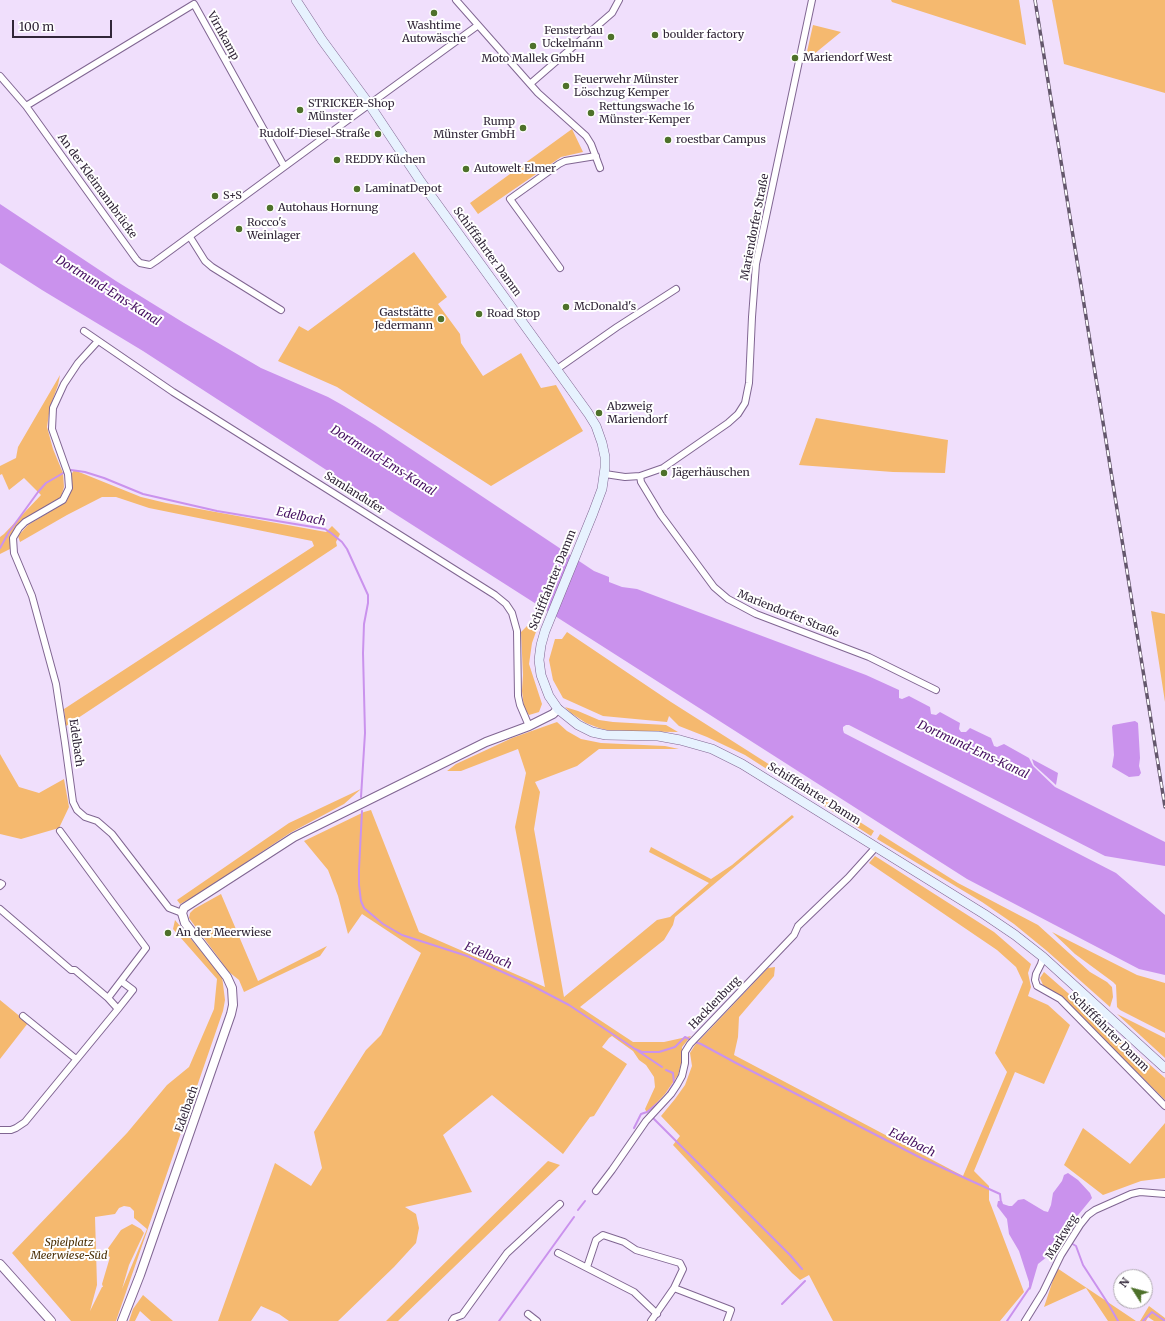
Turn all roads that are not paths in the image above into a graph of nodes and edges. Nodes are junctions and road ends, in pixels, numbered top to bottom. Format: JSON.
{"nodes":[{"id":1,"x":296,"y":0,"type":"edge"},
{"id":2,"x":456,"y":0,"type":"edge"},
{"id":3,"x":619,"y":0,"type":"edge"},
{"id":4,"x":812,"y":0,"type":"edge"},
{"id":5,"x":478,"y":26,"type":"junction"},
{"id":6,"x":0,"y":76,"type":"edge"},
{"id":7,"x":530,"y":84,"type":"junction"},
{"id":8,"x":369,"y":104,"type":"junction"},
{"id":9,"x":26,"y":106,"type":"junction"},
{"id":10,"x":596,"y":156,"type":"junction"},
{"id":11,"x":284,"y":166,"type":"junction"},
{"id":12,"x":600,"y":168,"type":"dead end"},
{"id":13,"x":190,"y":237,"type":"junction"},
{"id":14,"x":560,"y":268,"type":"dead end"},
{"id":15,"x":676,"y":289,"type":"dead end"},
{"id":16,"x":281,"y":310,"type":"dead end"},
{"id":17,"x":84,"y":331,"type":"dead end"},
{"id":18,"x":98,"y":341,"type":"junction"},
{"id":19,"x":557,"y":369,"type":"junction"},
{"id":20,"x":604,"y":474,"type":"junction"},
{"id":21,"x":640,"y":476,"type":"junction"},
{"id":22,"x":936,"y":690,"type":"dead end"},
{"id":23,"x":558,"y":709,"type":"junction"},
{"id":24,"x":529,"y":726,"type":"junction"},
{"id":25,"x":60,"y":831,"type":"dead end"},
{"id":26,"x":876,"y":847,"type":"junction"},
{"id":27,"x":0,"y":883,"type":"edge"},
{"id":28,"x":0,"y":886,"type":"edge"},
{"id":29,"x":0,"y":909,"type":"edge"},
{"id":30,"x":182,"y":913,"type":"junction"},
{"id":31,"x":1043,"y":957,"type":"junction"},
{"id":32,"x":121,"y":981,"type":"junction"},
{"id":33,"x":108,"y":998,"type":"junction"},
{"id":34,"x":118,"y":1009,"type":"junction"},
{"id":35,"x":23,"y":1016,"type":"dead end"},
{"id":36,"x":76,"y":1059,"type":"junction"},
{"id":37,"x":1165,"y":1068,"type":"edge"},
{"id":38,"x":1165,"y":1106,"type":"edge"},
{"id":39,"x":0,"y":1130,"type":"edge"},
{"id":40,"x":596,"y":1191,"type":"dead end"},
{"id":41,"x":1165,"y":1194,"type":"edge"},
{"id":42,"x":560,"y":1204,"type":"dead end"},
{"id":43,"x":558,"y":1253,"type":"dead end"},
{"id":44,"x":0,"y":1264,"type":"edge"},
{"id":45,"x":587,"y":1267,"type":"junction"},
{"id":46,"x":674,"y":1288,"type":"junction"},
{"id":47,"x":528,"y":1314,"type":"dead end"},
{"id":48,"x":657,"y":1314,"type":"junction"},
{"id":49,"x":51,"y":1321,"type":"edge"},
{"id":50,"x":122,"y":1321,"type":"edge"},
{"id":51,"x":452,"y":1321,"type":"edge"},
{"id":52,"x":537,"y":1321,"type":"edge"},
{"id":53,"x":651,"y":1321,"type":"edge"},
{"id":54,"x":727,"y":1321,"type":"edge"},
{"id":55,"x":1024,"y":1321,"type":"edge"}],
"edges":[{"from":1,"to":8,"type":"main road","name":"Schifffahrter Damm"},
{"from":2,"to":5,"type":"street"},
{"from":3,"to":7,"type":"street"},
{"from":4,"to":21,"type":"street","name":"Mariendorfer Straße"},
{"from":5,"to":7,"type":"street"},
{"from":5,"to":8,"type":"street"},
{"from":6,"to":9,"type":"street","name":"An der Kleimannbrücke"},
{"from":7,"to":10,"type":"street"},
{"from":8,"to":11,"type":"street","name":"An der Kleimannbrücke"},
{"from":8,"to":19,"type":"main road","name":"Schifffahrter Damm"},
{"from":9,"to":11,"type":"street","name":"Virnkamp"},
{"from":9,"to":13,"type":"street","name":"An der Kleimannbrücke"},
{"from":10,"to":12,"type":"street"},
{"from":10,"to":14,"type":"street"},
{"from":11,"to":13,"type":"street","name":"An der Kleimannbrücke"},
{"from":13,"to":16,"type":"street"},
{"from":15,"to":19,"type":"street"},
{"from":17,"to":18,"type":"street","name":"Samlandufer"},
{"from":18,"to":24,"type":"street","name":"Samlandufer"},
{"from":18,"to":30,"type":"street","name":"Edelbach"},
{"from":19,"to":20,"type":"main road","name":"Schifffahrter Damm"},
{"from":20,"to":21,"type":"street","name":"Mariendorfer Straße"},
{"from":20,"to":23,"type":"main road","name":"Schifffahrter Damm"},
{"from":21,"to":22,"type":"street","name":"Mariendorfer Straße"},
{"from":23,"to":24,"type":"street"},
{"from":23,"to":26,"type":"main road","name":"Schifffahrter Damm"},
{"from":24,"to":30,"type":"street"},
{"from":25,"to":32,"type":"street"},
{"from":26,"to":31,"type":"main road","name":"Schifffahrter Damm"},
{"from":26,"to":40,"type":"street","name":"Hacklenburg"},
{"from":27,"to":28,"type":"street"},
{"from":29,"to":33,"type":"street"},
{"from":30,"to":50,"type":"street","name":"Edelbach"},
{"from":31,"to":37,"type":"main road","name":"Schifffahrter Damm"},
{"from":31,"to":38,"type":"street","name":"Schifffahrter Damm"},
{"from":32,"to":33,"type":"street"},
{"from":32,"to":34,"type":"street"},
{"from":33,"to":34,"type":"street"},
{"from":34,"to":36,"type":"street"},
{"from":35,"to":36,"type":"street"},
{"from":36,"to":39,"type":"street"},
{"from":41,"to":55,"type":"street","name":"Markweg"},
{"from":42,"to":51,"type":"street"},
{"from":43,"to":45,"type":"street"},
{"from":44,"to":49,"type":"street"},
{"from":45,"to":46,"type":"street"},
{"from":45,"to":48,"type":"street"},
{"from":46,"to":48,"type":"street"},
{"from":46,"to":54,"type":"street"},
{"from":47,"to":52,"type":"street"},
{"from":48,"to":53,"type":"street"}]}
